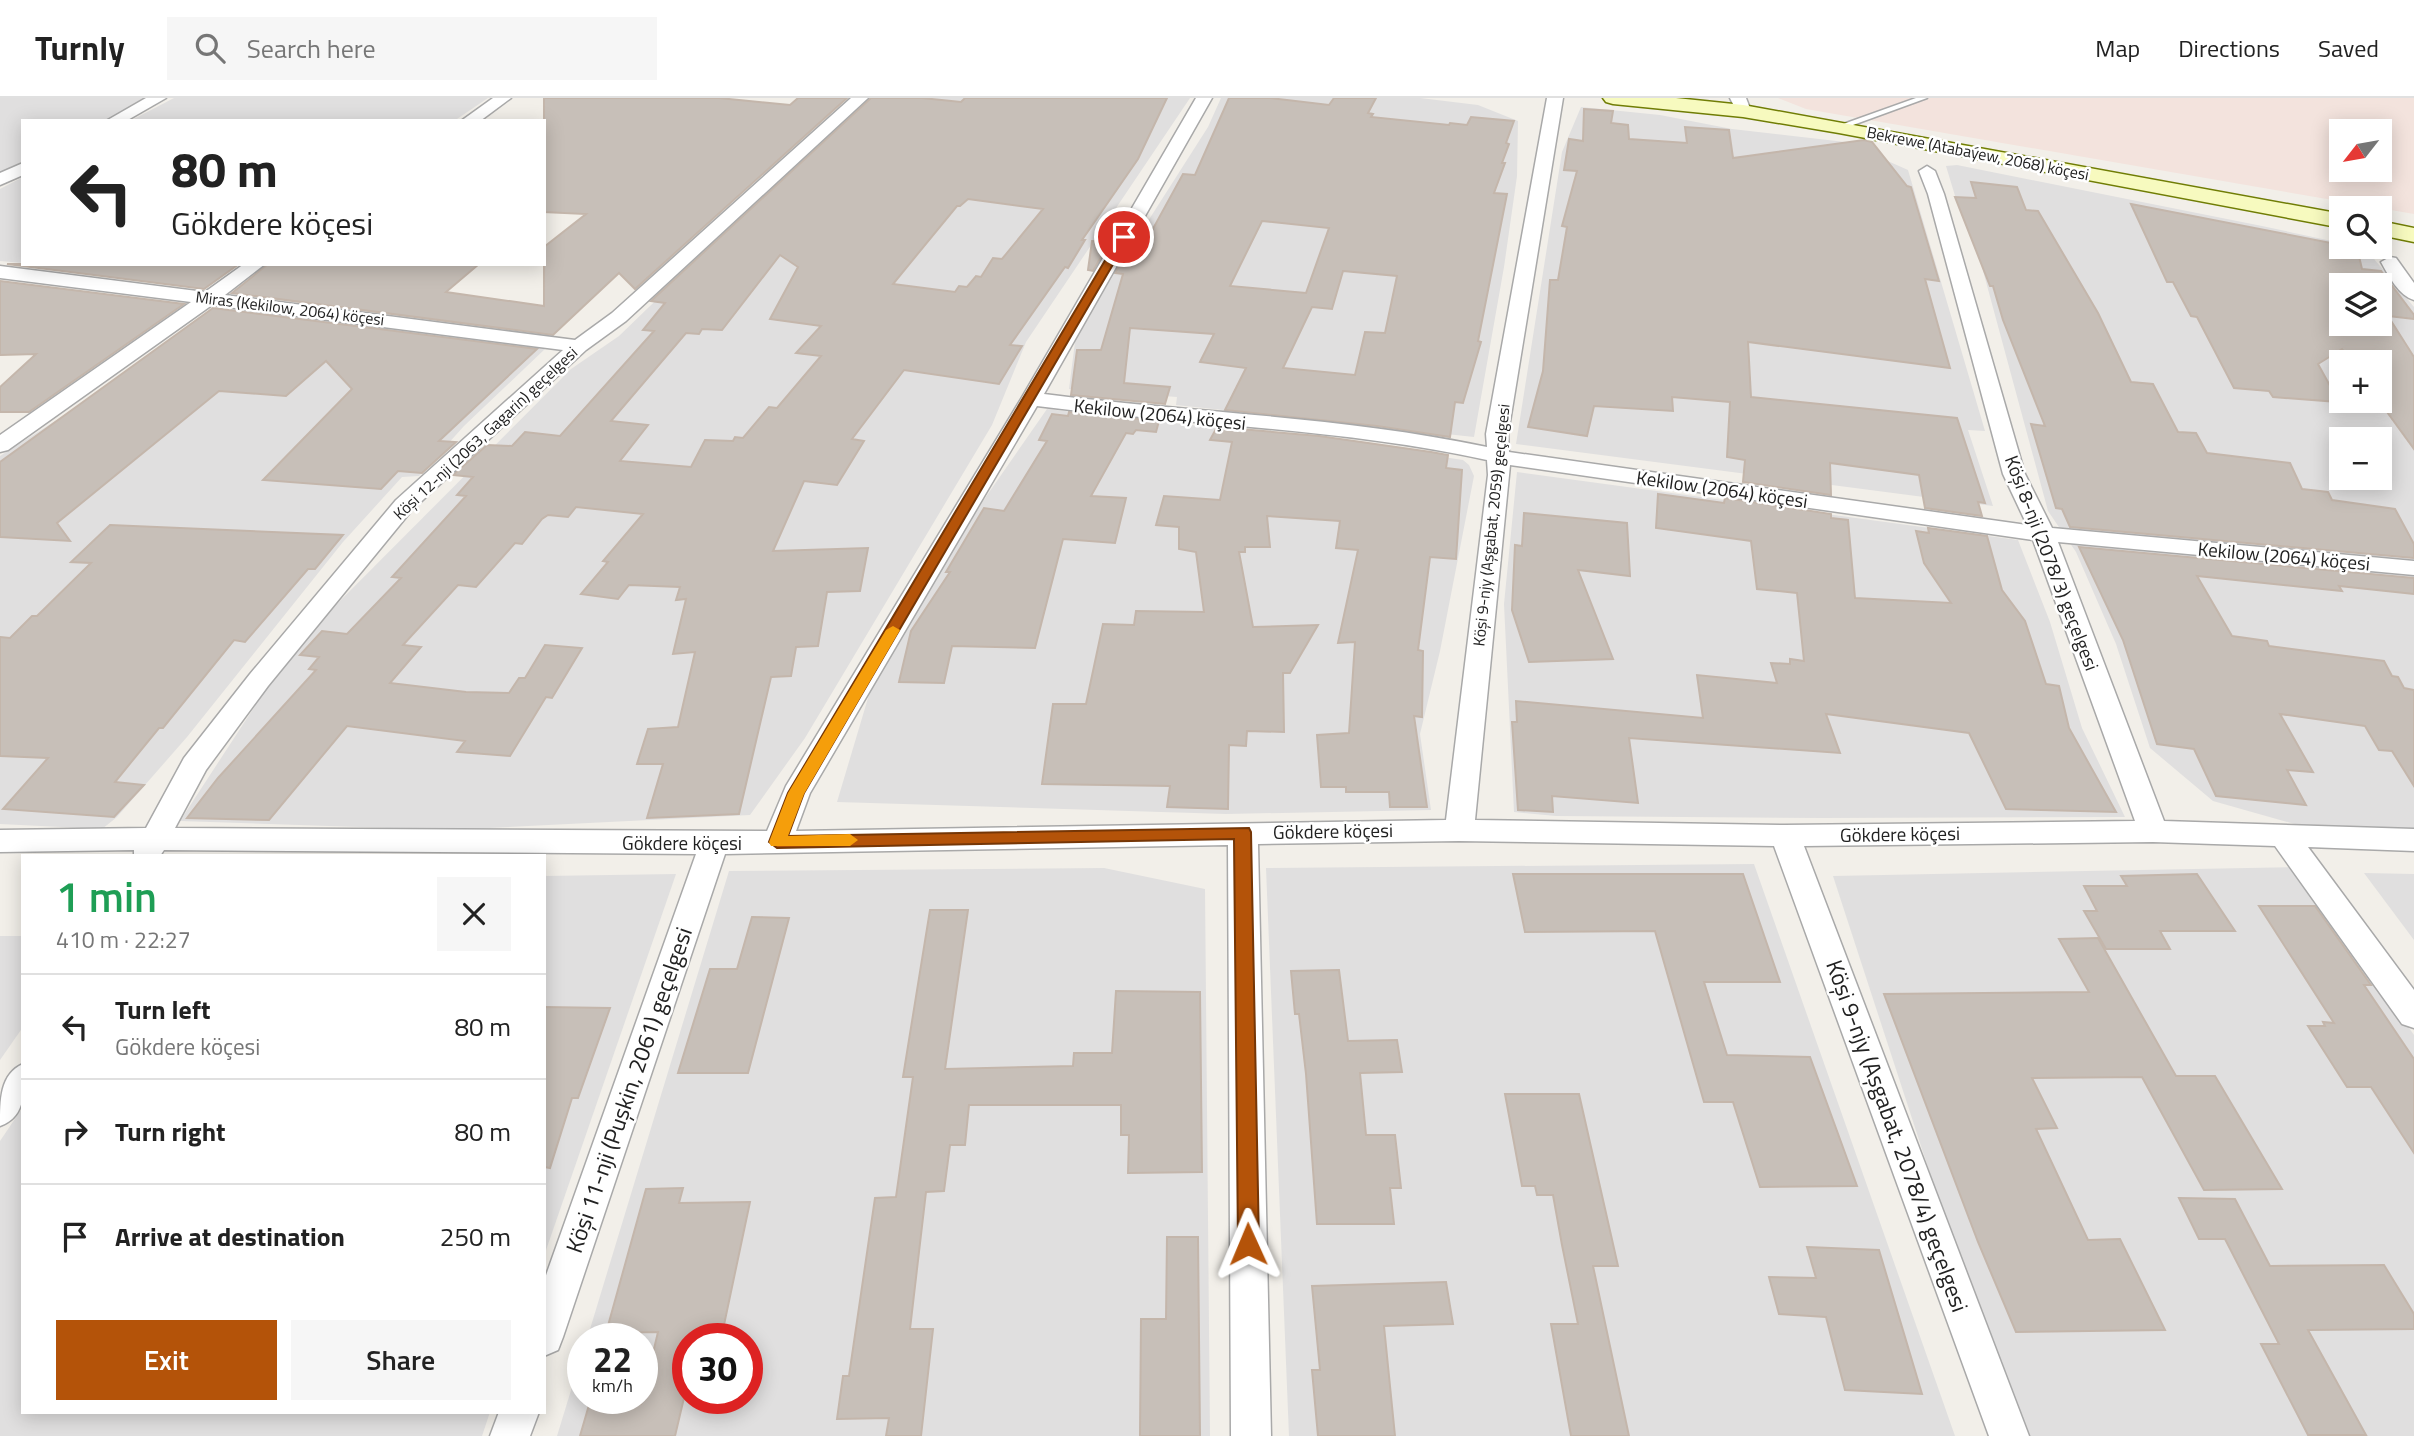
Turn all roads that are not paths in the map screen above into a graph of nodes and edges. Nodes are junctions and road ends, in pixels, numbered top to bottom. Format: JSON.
{"nodes":[{"id":1,"x":158,"y":98,"type":"edge"},
{"id":2,"x":503,"y":98,"type":"edge"},
{"id":3,"x":860,"y":98,"type":"edge"},
{"id":4,"x":1204,"y":98,"type":"edge"},
{"id":5,"x":1556,"y":98,"type":"edge"},
{"id":6,"x":1613,"y":98,"type":"edge"},
{"id":7,"x":1923,"y":98,"type":"edge"},
{"id":8,"x":1740,"y":104,"type":"edge"},
{"id":9,"x":118,"y":119,"type":"edge"},
{"id":10,"x":472,"y":119,"type":"edge"},
{"id":11,"x":1839,"y":127,"type":"junction"},
{"id":12,"x":21,"y":169,"type":"edge"},
{"id":13,"x":1927,"y":171,"type":"dead end"},
{"id":14,"x":0,"y":180,"type":"edge"},
{"id":15,"x":2329,"y":219,"type":"edge"},
{"id":16,"x":2392,"y":230,"type":"edge"},
{"id":17,"x":2414,"y":235,"type":"edge"},
{"id":18,"x":2390,"y":262,"type":"dead end"},
{"id":19,"x":253,"y":266,"type":"edge"},
{"id":20,"x":0,"y":272,"type":"edge"},
{"id":21,"x":2414,"y":294,"type":"edge"},
{"id":22,"x":206,"y":298,"type":"junction"},
{"id":23,"x":579,"y":346,"type":"junction"},
{"id":24,"x":1031,"y":399,"type":"junction"},
{"id":25,"x":0,"y":445,"type":"edge"},
{"id":26,"x":1497,"y":456,"type":"junction"},
{"id":27,"x":2043,"y":534,"type":"junction"},
{"id":28,"x":2414,"y":568,"type":"edge"},
{"id":29,"x":1459,"y":830,"type":"junction"},
{"id":30,"x":2153,"y":831,"type":"junction"},
{"id":31,"x":1243,"y":832,"type":"junction"},
{"id":32,"x":2283,"y":835,"type":"junction"},
{"id":33,"x":1785,"y":836,"type":"junction"},
{"id":34,"x":2414,"y":840,"type":"edge"},
{"id":35,"x":0,"y":841,"type":"edge"},
{"id":36,"x":777,"y":842,"type":"junction"},
{"id":37,"x":713,"y":844,"type":"junction"},
{"id":38,"x":150,"y":847,"type":"edge"},
{"id":39,"x":2414,"y":1015,"type":"edge"},
{"id":40,"x":21,"y":1081,"type":"edge"},
{"id":41,"x":0,"y":1111,"type":"edge"},
{"id":42,"x":546,"y":1331,"type":"edge"},
{"id":43,"x":518,"y":1414,"type":"edge"},
{"id":44,"x":510,"y":1436,"type":"edge"},
{"id":45,"x":1251,"y":1436,"type":"edge"},
{"id":46,"x":2009,"y":1436,"type":"edge"}],
"edges":[{"from":1,"to":9,"type":"street"},
{"from":2,"to":10,"type":"street"},
{"from":3,"to":23,"type":"street","name":"Köşi 12-nji (2063, Gagarin) geçelgesi"},
{"from":4,"to":24,"type":"street"},
{"from":5,"to":26,"type":"street","name":"Köşi 9-njy (Aşgabat, 2059) geçelgesi"},
{"from":6,"to":8,"type":"main road","name":"Bekrewe (Atabaýew, 2068) köçesi"},
{"from":7,"to":11,"type":"lane"},
{"from":8,"to":11,"type":"main road","name":"Bekrewe (Atabaýew, 2068) köçesi"},
{"from":11,"to":15,"type":"main road","name":"Bekrewe (Atabaýew, 2068) köçesi"},
{"from":12,"to":14,"type":"street"},
{"from":13,"to":27,"type":"street","name":"Köşi 8-nji (2078/3) geçelgesi"},
{"from":16,"to":17,"type":"main road"},
{"from":18,"to":21,"type":"street"},
{"from":19,"to":22,"type":"street"},
{"from":20,"to":22,"type":"street","name":"Miras (Kekilow, 2064) köçesi"},
{"from":22,"to":23,"type":"street","name":"Miras (Kekilow, 2064) köçesi"},
{"from":22,"to":25,"type":"street"},
{"from":23,"to":38,"type":"street","name":"Köşi 12-nji (2063, Gagarin) geçelgesi"},
{"from":24,"to":26,"type":"street","name":"Kekilow (2064) köçesi"},
{"from":24,"to":36,"type":"street"},
{"from":26,"to":27,"type":"street","name":"Kekilow (2064) köçesi"},
{"from":26,"to":29,"type":"street","name":"Köşi 9-njy (Aşgabat, 2059) geçelgesi"},
{"from":27,"to":28,"type":"street","name":"Kekilow (2064) köçesi"},
{"from":27,"to":30,"type":"street","name":"Köşi 8-nji (2078/3) geçelgesi"},
{"from":29,"to":31,"type":"street","name":"Gökdere köçesi"},
{"from":29,"to":33,"type":"street","name":"Gökdere köçesi"},
{"from":30,"to":32,"type":"street","name":"Gökdere köçesi"},
{"from":30,"to":33,"type":"street","name":"Gökdere köçesi"},
{"from":31,"to":36,"type":"street","name":"Gökdere köçesi"},
{"from":31,"to":45,"type":"street"},
{"from":32,"to":34,"type":"street","name":"Gökdere köçesi"},
{"from":32,"to":39,"type":"street"},
{"from":33,"to":46,"type":"street","name":"Köşi 9-njy (Aşgabat, 2078/4) geçelgesi"},
{"from":35,"to":38,"type":"street","name":"Gökdere köçesi"},
{"from":36,"to":37,"type":"street","name":"Gökdere köçesi"},
{"from":37,"to":38,"type":"street","name":"Gökdere köçesi"},
{"from":37,"to":42,"type":"street","name":"Köşi 11-nji (Puşkin, 2061) geçelgesi"},
{"from":40,"to":41,"type":"street"},
{"from":43,"to":44,"type":"street"}]}
